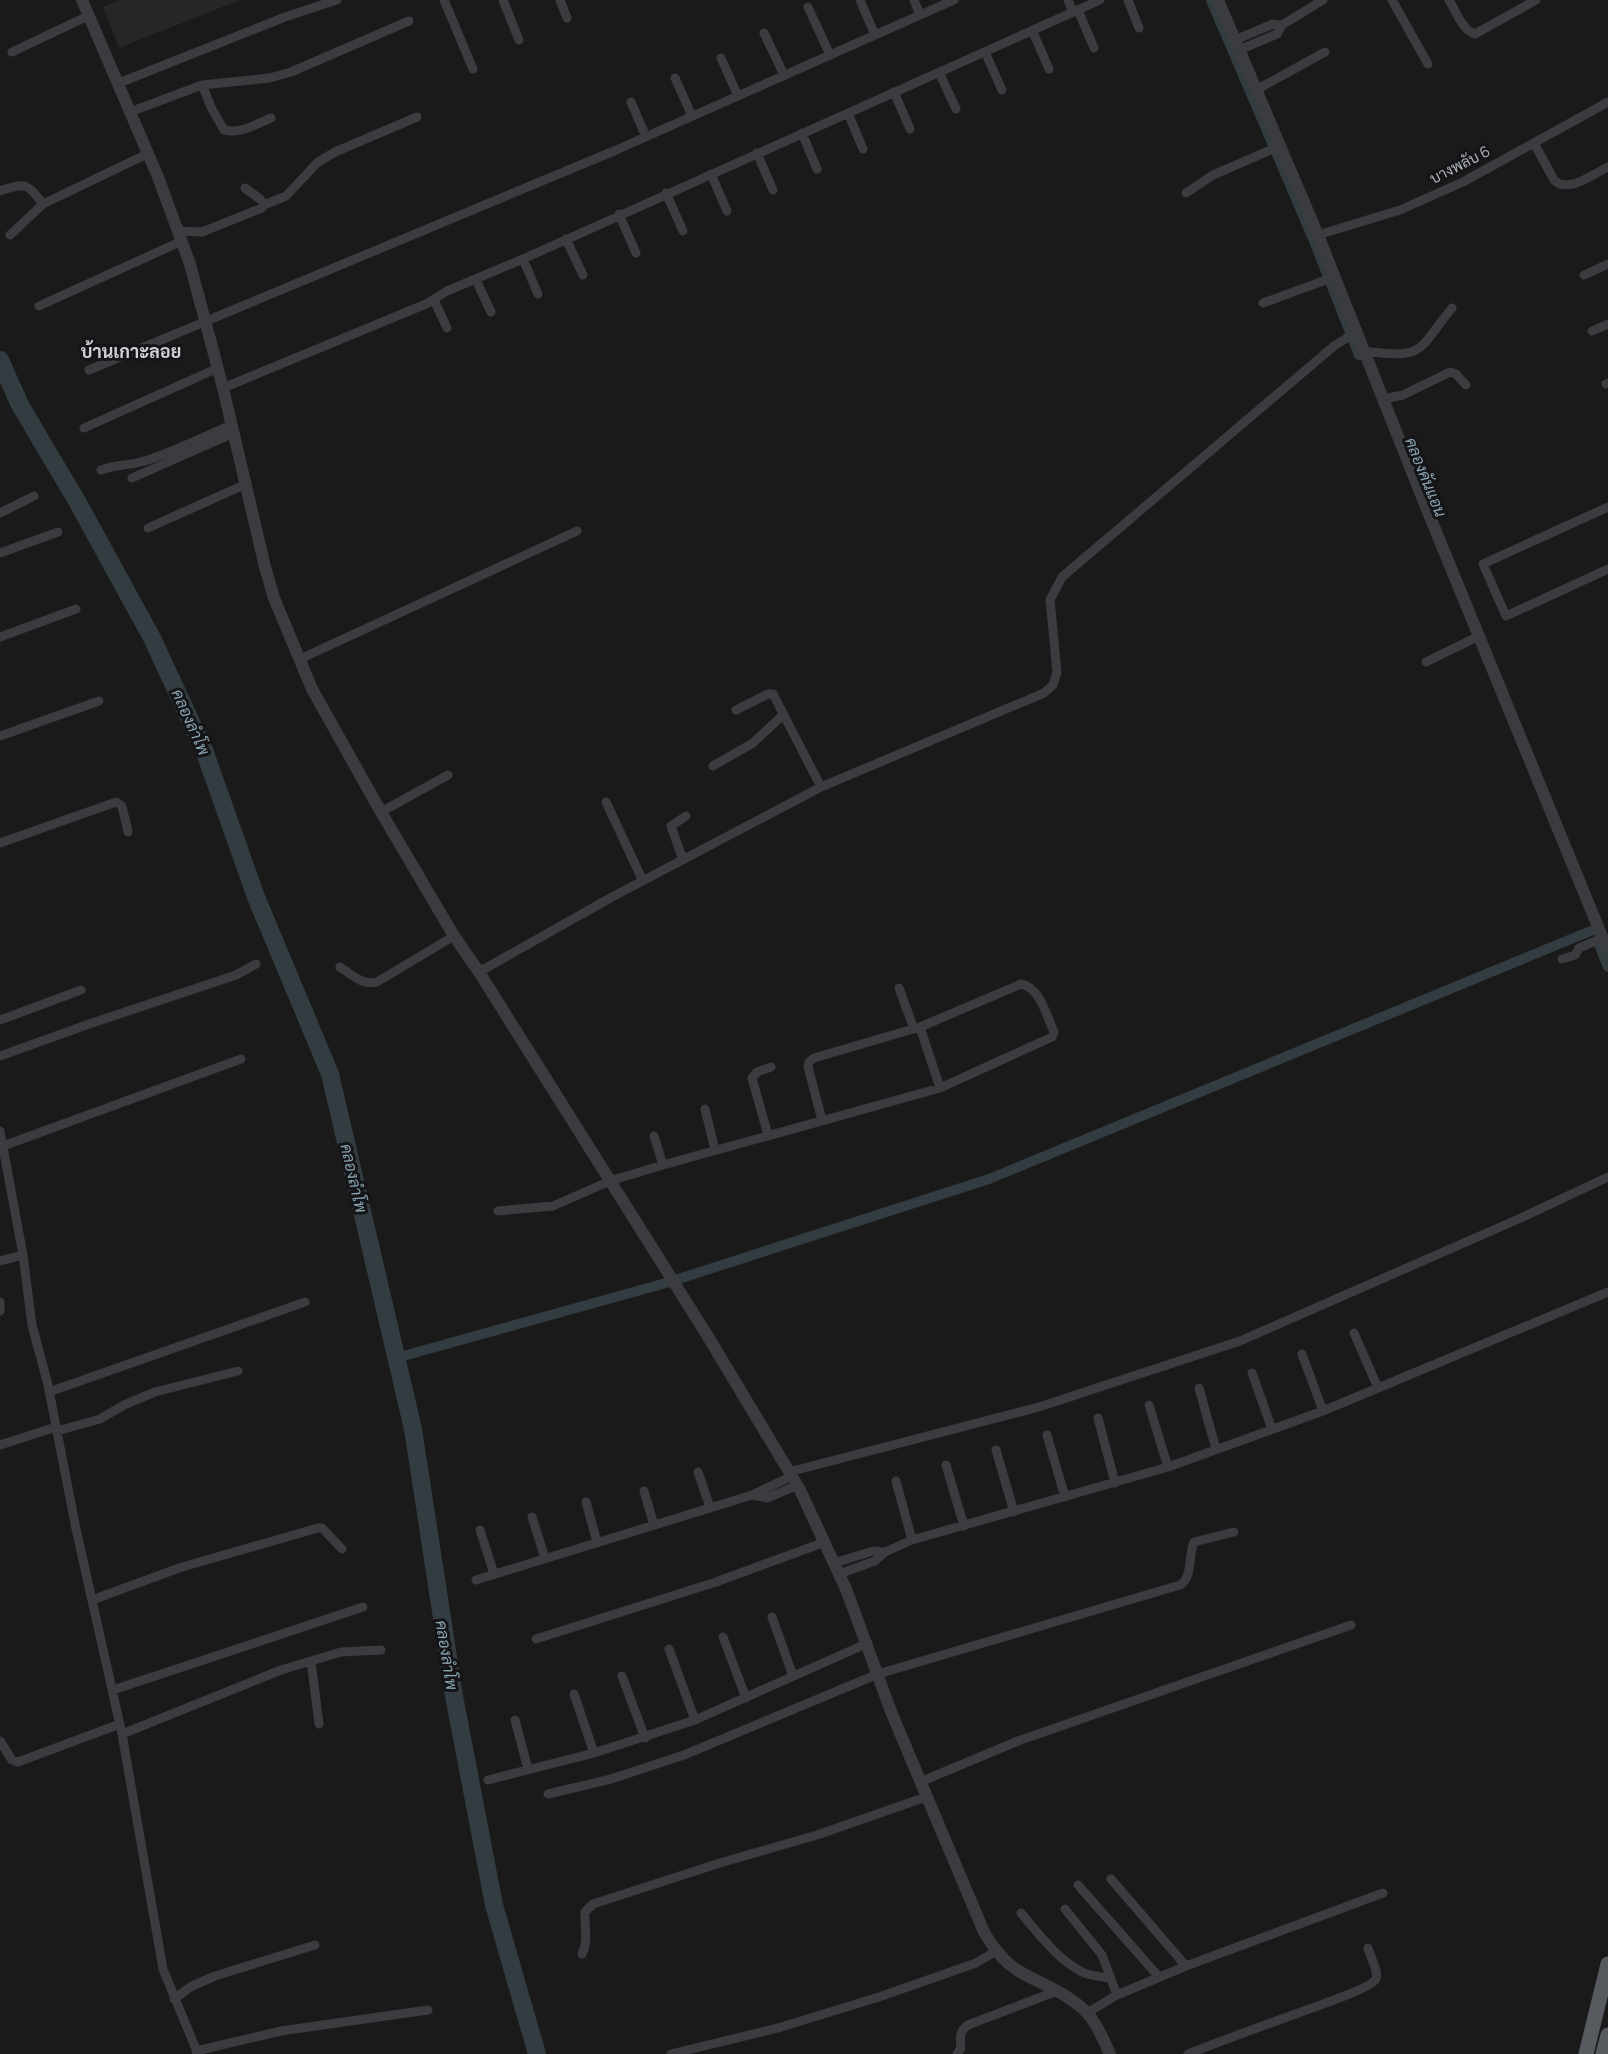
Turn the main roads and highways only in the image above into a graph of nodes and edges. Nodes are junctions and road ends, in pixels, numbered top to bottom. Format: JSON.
{"nodes":[{"id":1,"x":1608,"y":1964,"type":"edge"},
{"id":2,"x":1608,"y":2035,"type":"edge"},
{"id":3,"x":1586,"y":2054,"type":"edge"},
{"id":4,"x":1604,"y":2054,"type":"edge"}],
"edges":[{"from":1,"to":3,"type":"main road"},
{"from":2,"to":4,"type":"main road"}]}
